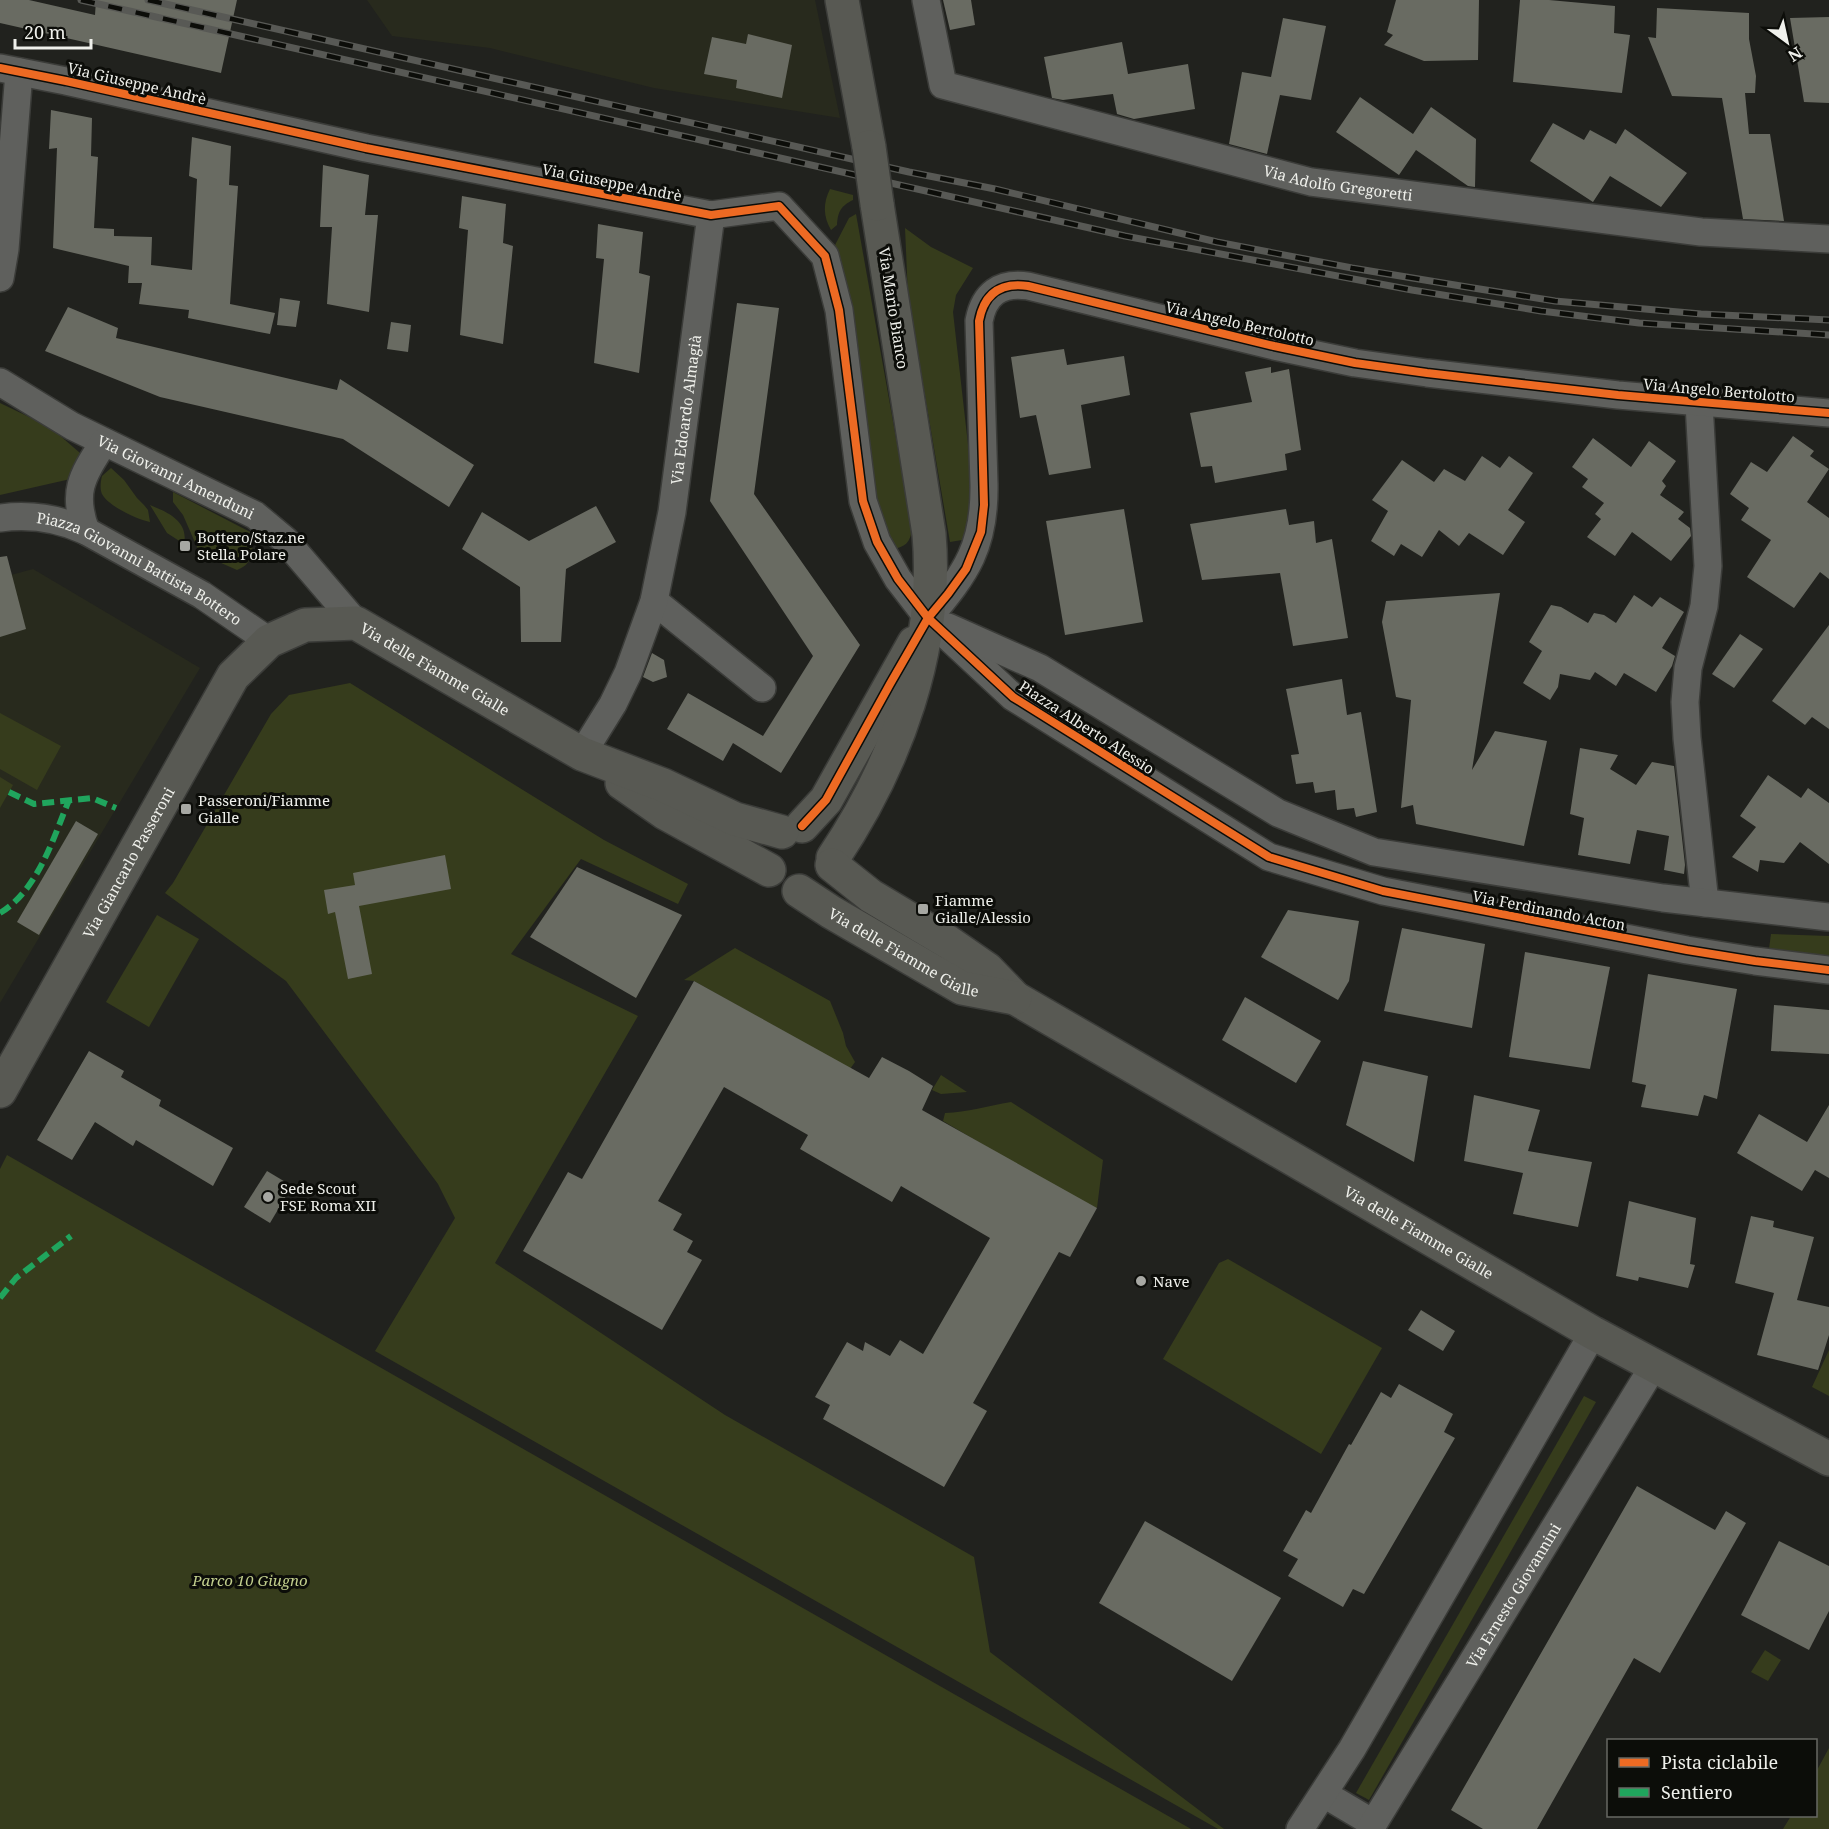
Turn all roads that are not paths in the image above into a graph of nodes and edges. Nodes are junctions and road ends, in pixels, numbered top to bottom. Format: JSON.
{"nodes":[{"id":1,"x":842,"y":0,"type":"edge"},
{"id":2,"x":926,"y":0,"type":"edge"},
{"id":3,"x":9,"y":70,"type":"edge"},
{"id":4,"x":711,"y":215,"type":"junction"},
{"id":5,"x":1829,"y":239,"type":"edge"},
{"id":6,"x":0,"y":278,"type":"edge"},
{"id":7,"x":0,"y":382,"type":"edge"},
{"id":8,"x":1699,"y":403,"type":"junction"},
{"id":9,"x":1829,"y":412,"type":"edge"},
{"id":10,"x":104,"y":442,"type":"junction"},
{"id":11,"x":0,"y":518,"type":"edge"},
{"id":12,"x":86,"y":531,"type":"junction"},
{"id":13,"x":654,"y":601,"type":"junction"},
{"id":14,"x":928,"y":618,"type":"junction"},
{"id":15,"x":356,"y":623,"type":"junction"},
{"id":16,"x":269,"y":641,"type":"junction"},
{"id":17,"x":762,"y":688,"type":"dead end"},
{"id":18,"x":587,"y":756,"type":"junction"},
{"id":19,"x":1278,"y":813,"type":"joint"},
{"id":20,"x":792,"y":829,"type":"junction"},
{"id":21,"x":1269,"y":857,"type":"joint"},
{"id":22,"x":832,"y":861,"type":"junction"},
{"id":23,"x":769,"y":870,"type":"junction"},
{"id":24,"x":799,"y":891,"type":"junction"},
{"id":25,"x":1705,"y":903,"type":"junction"},
{"id":26,"x":1829,"y":917,"type":"edge"},
{"id":27,"x":1829,"y":970,"type":"edge"},
{"id":28,"x":1015,"y":998,"type":"junction"},
{"id":29,"x":0,"y":1091,"type":"edge"},
{"id":30,"x":1593,"y":1334,"type":"junction"},
{"id":31,"x":1653,"y":1367,"type":"junction"},
{"id":32,"x":1829,"y":1459,"type":"edge"},
{"id":33,"x":1324,"y":1794,"type":"junction"},
{"id":34,"x":1371,"y":1826,"type":"edge"},
{"id":35,"x":1300,"y":1829,"type":"edge"}],
"edges":[{"from":1,"to":14,"type":"street","name":"Via Mario Bianco","bridge":true},
{"from":2,"to":5,"type":"street","name":"Via Adolfo Gregoretti"},
{"from":3,"to":4,"type":"street","name":"Via Giuseppe Andrè"},
{"from":3,"to":6,"type":"street"},
{"from":4,"to":13,"type":"street","name":"Via Edoardo Almagià"},
{"from":4,"to":14,"type":"street","name":"Via Giuseppe Andrè"},
{"from":7,"to":10,"type":"street","name":"Via Giovanni Amenduni"},
{"from":8,"to":9,"type":"street","name":"Via Angelo Bertolotto"},
{"from":8,"to":14,"type":"street","name":"Via Angelo Bertolotto"},
{"from":8,"to":25,"type":"street"},
{"from":10,"to":12,"type":"street"},
{"from":10,"to":15,"type":"street","name":"Via Giovanni Amenduni"},
{"from":11,"to":12,"type":"street","name":"Piazza Giovanni Battista Bottero"},
{"from":12,"to":16,"type":"street","name":"Piazza Giovanni Battista Bottero"},
{"from":13,"to":17,"type":"street"},
{"from":13,"to":18,"type":"street","name":"Via Edoardo Almagià"},
{"from":14,"to":19,"type":"street","name":"Piazza Alberto Alessio"},
{"from":14,"to":20,"type":"street"},
{"from":14,"to":21,"type":"street","name":"Piazza Alberto Alessio"},
{"from":14,"to":22,"type":"street"},
{"from":15,"to":16,"type":"street","name":"Via delle Fiamme Gialle"},
{"from":15,"to":18,"type":"street","name":"Via delle Fiamme Gialle"},
{"from":16,"to":29,"type":"street","name":"Via Giancarlo Passeroni"},
{"from":18,"to":20,"type":"street","name":"Via delle Fiamme Gialle"},
{"from":18,"to":23,"type":"street","name":"Via delle Fiamme Gialle"},
{"from":19,"to":25,"type":"street","name":"Via Ferdinando Acton"},
{"from":20,"to":22,"type":"street"},
{"from":20,"to":23,"type":"street"},
{"from":21,"to":27,"type":"street","name":"Via Ferdinando Acton"},
{"from":22,"to":24,"type":"street"},
{"from":22,"to":28,"type":"street","name":"Via delle Fiamme Gialle"},
{"from":23,"to":24,"type":"street"},
{"from":24,"to":28,"type":"street","name":"Via delle Fiamme Gialle"},
{"from":25,"to":26,"type":"street","name":"Via Ferdinando Acton"},
{"from":28,"to":30,"type":"street","name":"Via delle Fiamme Gialle"},
{"from":30,"to":31,"type":"street","name":"Via delle Fiamme Gialle"},
{"from":30,"to":33,"type":"street"},
{"from":31,"to":32,"type":"street","name":"Via delle Fiamme Gialle"},
{"from":31,"to":34,"type":"street","name":"Via Ernesto Giovannini"},
{"from":33,"to":34,"type":"street","name":"Via Ernesto Giovannini"},
{"from":33,"to":35,"type":"street"}]}
